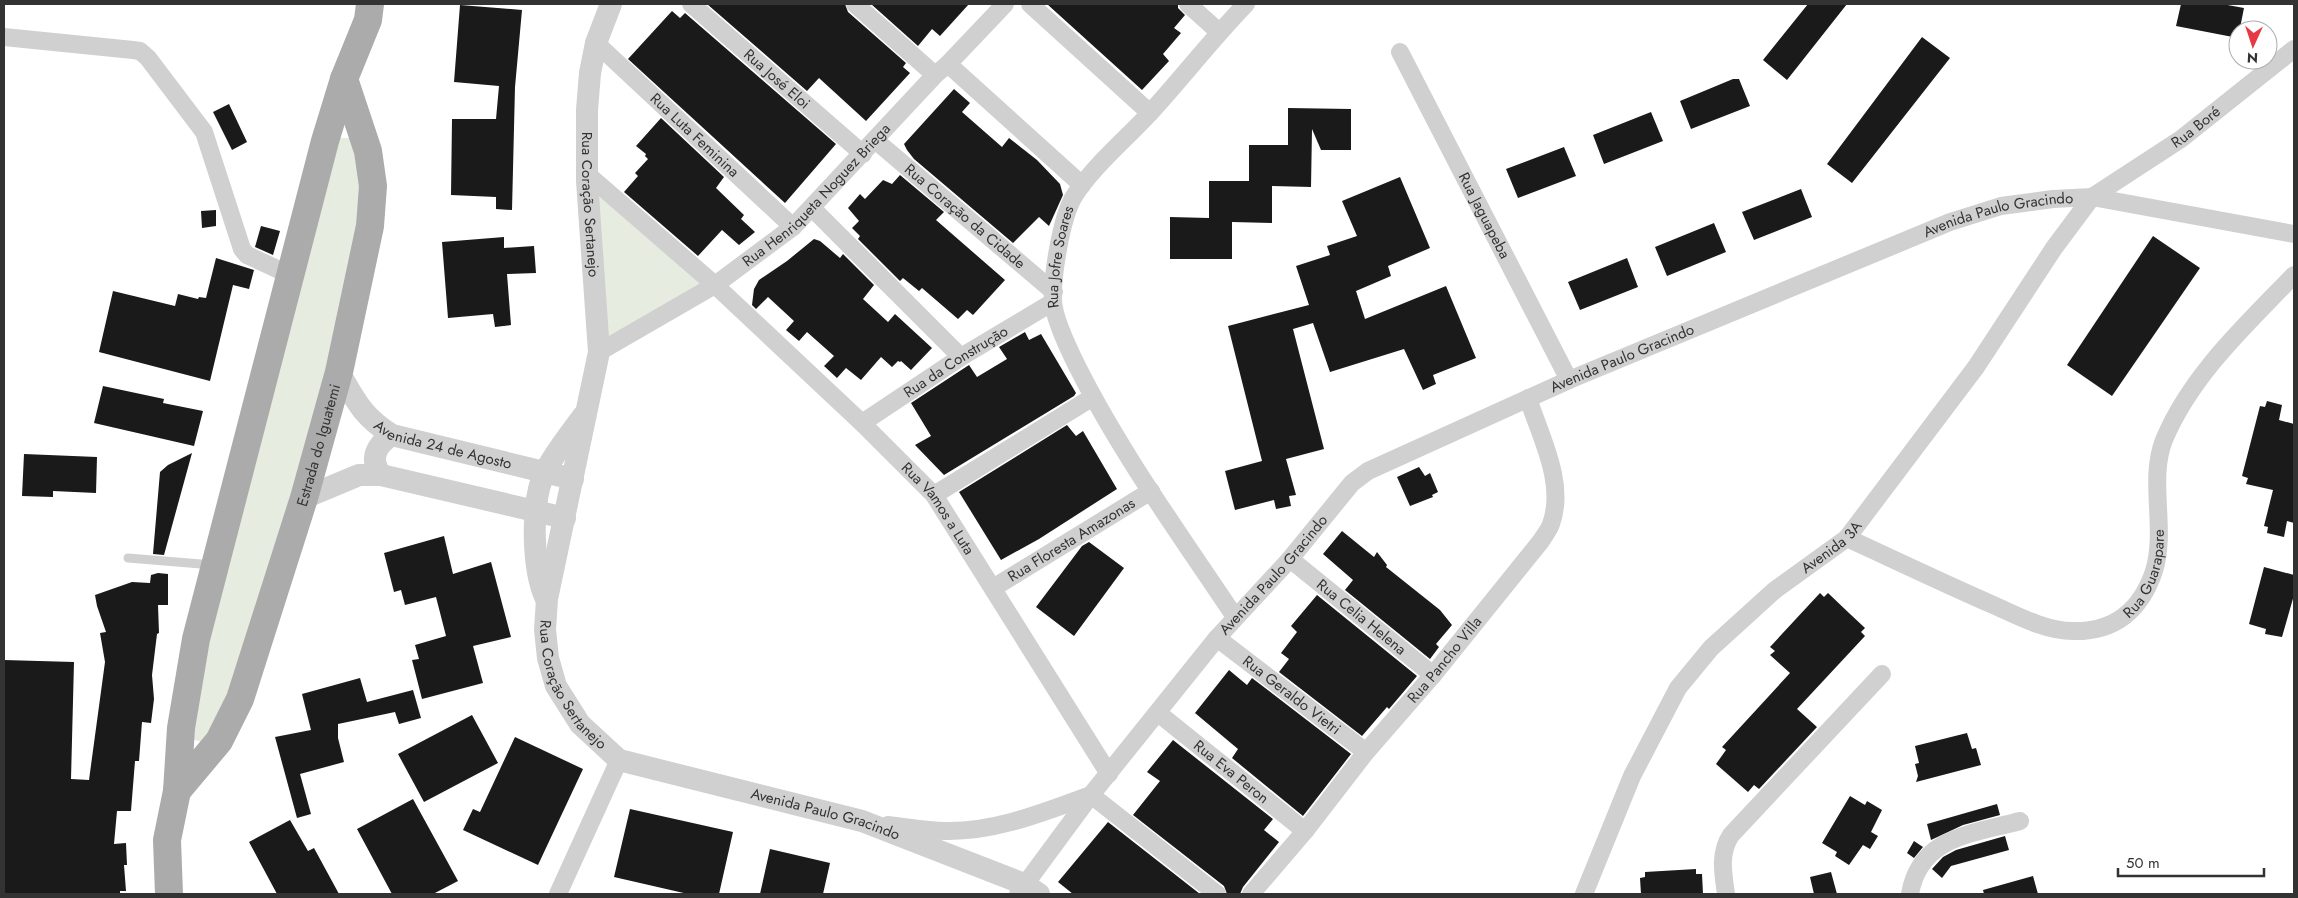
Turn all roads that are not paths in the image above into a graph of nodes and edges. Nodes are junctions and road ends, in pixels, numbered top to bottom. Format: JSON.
{"nodes":[{"id":1,"x":370,"y":4,"type":"edge"},
{"id":2,"x":611,"y":4,"type":"edge"},
{"id":3,"x":691,"y":4,"type":"edge"},
{"id":4,"x":855,"y":4,"type":"edge"},
{"id":5,"x":1005,"y":4,"type":"edge"},
{"id":6,"x":1030,"y":4,"type":"edge"},
{"id":7,"x":1188,"y":4,"type":"edge"},
{"id":8,"x":1246,"y":4,"type":"edge"},
{"id":9,"x":1219,"y":32,"type":"junction"},
{"id":10,"x":4,"y":36,"type":"edge"},
{"id":11,"x":596,"y":43,"type":"junction"},
{"id":12,"x":2294,"y":49,"type":"edge"},
{"id":13,"x":1400,"y":52,"type":"dead end"},
{"id":14,"x":942,"y":70,"type":"junction"},
{"id":15,"x":344,"y":79,"type":"junction"},
{"id":16,"x":1150,"y":113,"type":"junction"},
{"id":17,"x":875,"y":140,"type":"junction"},
{"id":18,"x":325,"y":141,"type":"junction"},
{"id":19,"x":368,"y":151,"type":"junction"},
{"id":20,"x":863,"y":154,"type":"junction"},
{"id":21,"x":587,"y":174,"type":"junction"},
{"id":22,"x":1082,"y":185,"type":"junction"},
{"id":23,"x":2092,"y":197,"type":"junction"},
{"id":24,"x":812,"y":208,"type":"junction"},
{"id":25,"x":793,"y":227,"type":"junction"},
{"id":26,"x":2294,"y":234,"type":"edge"},
{"id":27,"x":290,"y":275,"type":"junction"},
{"id":28,"x":2294,"y":275,"type":"edge"},
{"id":29,"x":715,"y":286,"type":"junction"},
{"id":30,"x":1053,"y":297,"type":"junction"},
{"id":31,"x":599,"y":352,"type":"junction"},
{"id":32,"x":961,"y":356,"type":"junction"},
{"id":33,"x":339,"y":372,"type":"junction"},
{"id":34,"x":1569,"y":380,"type":"junction"},
{"id":35,"x":1093,"y":397,"type":"junction"},
{"id":36,"x":1528,"y":398,"type":"junction"},
{"id":37,"x":589,"y":406,"type":"junction"},
{"id":38,"x":862,"y":423,"type":"junction"},
{"id":39,"x":392,"y":435,"type":"junction"},
{"id":40,"x":545,"y":472,"type":"junction"},
{"id":41,"x":381,"y":475,"type":"junction"},
{"id":42,"x":573,"y":479,"type":"junction"},
{"id":43,"x":1151,"y":491,"type":"junction"},
{"id":44,"x":934,"y":495,"type":"junction"},
{"id":45,"x":304,"y":498,"type":"junction"},
{"id":46,"x":535,"y":511,"type":"junction"},
{"id":47,"x":565,"y":518,"type":"junction"},
{"id":48,"x":1847,"y":538,"type":"junction"},
{"id":49,"x":128,"y":558,"type":"dead end"},
{"id":50,"x":1290,"y":559,"type":"junction"},
{"id":51,"x":215,"y":565,"type":"junction"},
{"id":52,"x":993,"y":588,"type":"junction"},
{"id":53,"x":546,"y":599,"type":"junction"},
{"id":54,"x":1235,"y":617,"type":"junction"},
{"id":55,"x":1217,"y":638,"type":"junction"},
{"id":56,"x":1882,"y":674,"type":"dead end"},
{"id":57,"x":1433,"y":675,"type":"junction"},
{"id":58,"x":1158,"y":712,"type":"junction"},
{"id":59,"x":181,"y":728,"type":"junction"},
{"id":60,"x":219,"y":740,"type":"junction"},
{"id":61,"x":1366,"y":752,"type":"junction"},
{"id":62,"x":619,"y":760,"type":"junction"},
{"id":63,"x":1108,"y":774,"type":"junction"},
{"id":64,"x":177,"y":791,"type":"junction"},
{"id":65,"x":1091,"y":795,"type":"junction"},
{"id":66,"x":862,"y":821,"type":"junction"},
{"id":67,"x":2020,"y":821,"type":"dead end"},
{"id":68,"x":1305,"y":831,"type":"junction"},
{"id":69,"x":1027,"y":891,"type":"edge"},
{"id":70,"x":169,"y":894,"type":"edge"},
{"id":71,"x":558,"y":894,"type":"edge"},
{"id":72,"x":1218,"y":894,"type":"edge"},
{"id":73,"x":1251,"y":894,"type":"edge"},
{"id":74,"x":1584,"y":894,"type":"edge"},
{"id":75,"x":1726,"y":894,"type":"edge"},
{"id":76,"x":1910,"y":894,"type":"edge"}],
"edges":[{"from":1,"to":15,"type":"main road","name":"Estrada do Iguatemi"},
{"from":2,"to":11,"type":"street","name":"Rua Coração Sertanejo"},
{"from":3,"to":20,"type":"street","name":"Rua José Eloi"},
{"from":4,"to":14,"type":"street"},
{"from":5,"to":14,"type":"street","name":"Rua Henriqueta Noguez Briega"},
{"from":6,"to":16,"type":"street"},
{"from":7,"to":9,"type":"street"},
{"from":8,"to":9,"type":"street","name":"Rua Jofre Soares"},
{"from":9,"to":16,"type":"street","name":"Rua Jofre Soares"},
{"from":10,"to":27,"type":"street"},
{"from":11,"to":21,"type":"street","name":"Rua Coração Sertanejo"},
{"from":11,"to":25,"type":"street","name":"Rua Luta Feminina"},
{"from":12,"to":23,"type":"street","name":"Rua Boré"},
{"from":13,"to":34,"type":"street","name":"Rua Jaguapeba"},
{"from":14,"to":17,"type":"street","name":"Rua Henriqueta Noguez Briega"},
{"from":14,"to":22,"type":"street"},
{"from":15,"to":18,"type":"main road","name":"Estrada do Iguatemi"},
{"from":15,"to":19,"type":"main road","name":"Estrada do Iguatemi"},
{"from":16,"to":22,"type":"street","name":"Rua Jofre Soares"},
{"from":17,"to":20,"type":"street","name":"Rua Henriqueta Noguez Briega"},
{"from":17,"to":30,"type":"street","name":"Rua Coração da Cidade"},
{"from":18,"to":19,"type":"main road"},
{"from":18,"to":27,"type":"main road","name":"Estrada do Iguatemi"},
{"from":19,"to":33,"type":"main road","name":"Estrada do Iguatemi"},
{"from":20,"to":24,"type":"street","name":"Rua Henriqueta Noguez Briega"},
{"from":21,"to":29,"type":"street","name":"Rua Vamos a Luta"},
{"from":21,"to":31,"type":"street","name":"Rua Coração Sertanejo"},
{"from":22,"to":30,"type":"street","name":"Rua Jofre Soares"},
{"from":23,"to":26,"type":"street","name":"Avenida Paulo Gracindo"},
{"from":23,"to":34,"type":"street","name":"Avenida Paulo Gracindo"},
{"from":23,"to":48,"type":"street","name":"Avenida 3A"},
{"from":24,"to":25,"type":"street","name":"Rua Henriqueta Noguez Briega"},
{"from":24,"to":32,"type":"street"},
{"from":25,"to":29,"type":"street","name":"Rua Henriqueta Noguez Briega"},
{"from":27,"to":51,"type":"main road","name":"Estrada do Iguatemi"},
{"from":28,"to":48,"type":"street","name":"Rua Guarapare"},
{"from":29,"to":31,"type":"street","name":"Rua Henriqueta Noguez Briega"},
{"from":29,"to":38,"type":"street","name":"Rua Vamos a Luta"},
{"from":30,"to":32,"type":"street","name":"Rua da Construção"},
{"from":30,"to":35,"type":"street","name":"Rua Jofre Soares"},
{"from":31,"to":37,"type":"street","name":"Rua Coração Sertanejo"},
{"from":32,"to":38,"type":"street","name":"Rua da Construção"},
{"from":33,"to":39,"type":"street","name":"Avenida 24 de Agosto"},
{"from":33,"to":45,"type":"main road","name":"Estrada do Iguatemi"},
{"from":34,"to":36,"type":"street","name":"Avenida Paulo Gracindo"},
{"from":35,"to":43,"type":"street","name":"Rua Jofre Soares"},
{"from":35,"to":44,"type":"street"},
{"from":36,"to":50,"type":"street","name":"Avenida Paulo Gracindo"},
{"from":36,"to":57,"type":"street","name":"Rua Pancho Villa"},
{"from":37,"to":40,"type":"street","name":"Rua Coração Sertanejo"},
{"from":37,"to":42,"type":"street","name":"Rua Coração Sertanejo"},
{"from":38,"to":44,"type":"street","name":"Rua Vamos a Luta"},
{"from":39,"to":40,"type":"street","name":"Avenida 24 de Agosto"},
{"from":39,"to":41,"type":"street"},
{"from":40,"to":42,"type":"street","name":"Avenida 24 de Agosto"},
{"from":40,"to":46,"type":"street","name":"Rua Coração Sertanejo"},
{"from":41,"to":45,"type":"street"},
{"from":41,"to":46,"type":"street"},
{"from":42,"to":47,"type":"street","name":"Rua Coração Sertanejo"},
{"from":43,"to":52,"type":"street","name":"Rua Floresta Amazonas"},
{"from":43,"to":54,"type":"street","name":"Rua Jofre Soares"},
{"from":44,"to":52,"type":"street","name":"Rua Vamos a Luta"},
{"from":45,"to":60,"type":"main road","name":"Estrada do Iguatemi"},
{"from":46,"to":47,"type":"street"},
{"from":46,"to":53,"type":"street","name":"Rua Coração Sertanejo"},
{"from":47,"to":53,"type":"street","name":"Rua Coração Sertanejo"},
{"from":48,"to":74,"type":"street","name":"Avenida 3A"},
{"from":49,"to":51,"type":"lane"},
{"from":50,"to":54,"type":"street","name":"Avenida Paulo Gracindo"},
{"from":50,"to":57,"type":"street","name":"Rua Celia Helena"},
{"from":51,"to":59,"type":"main road","name":"Estrada do Iguatemi"},
{"from":52,"to":63,"type":"street","name":"Rua Vamos a Luta"},
{"from":53,"to":62,"type":"street","name":"Rua Coração Sertanejo"},
{"from":54,"to":55,"type":"street","name":"Avenida Paulo Gracindo"},
{"from":55,"to":58,"type":"street","name":"Avenida Paulo Gracindo"},
{"from":55,"to":61,"type":"street","name":"Rua Geraldo Vietri"},
{"from":56,"to":75,"type":"street"},
{"from":57,"to":61,"type":"street","name":"Rua Pancho Villa"},
{"from":58,"to":63,"type":"street","name":"Avenida Paulo Gracindo"},
{"from":58,"to":68,"type":"street","name":"Rua Eva Peron"},
{"from":59,"to":60,"type":"main road"},
{"from":59,"to":64,"type":"main road","name":"Estrada do Iguatemi"},
{"from":60,"to":64,"type":"main road","name":"Estrada do Iguatemi"},
{"from":61,"to":68,"type":"street","name":"Rua Pancho Villa"},
{"from":62,"to":66,"type":"street","name":"Avenida Paulo Gracindo"},
{"from":62,"to":71,"type":"street"},
{"from":63,"to":65,"type":"street","name":"Avenida Paulo Gracindo"},
{"from":64,"to":70,"type":"main road","name":"Estrada do Iguatemi"},
{"from":65,"to":66,"type":"street","name":"Avenida Paulo Gracindo"},
{"from":65,"to":69,"type":"street","name":"Avenida Paulo Gracindo"},
{"from":65,"to":72,"type":"street"},
{"from":66,"to":69,"type":"street"},
{"from":67,"to":76,"type":"street"},
{"from":68,"to":73,"type":"street","name":"Rua Pancho Villa"}]}
